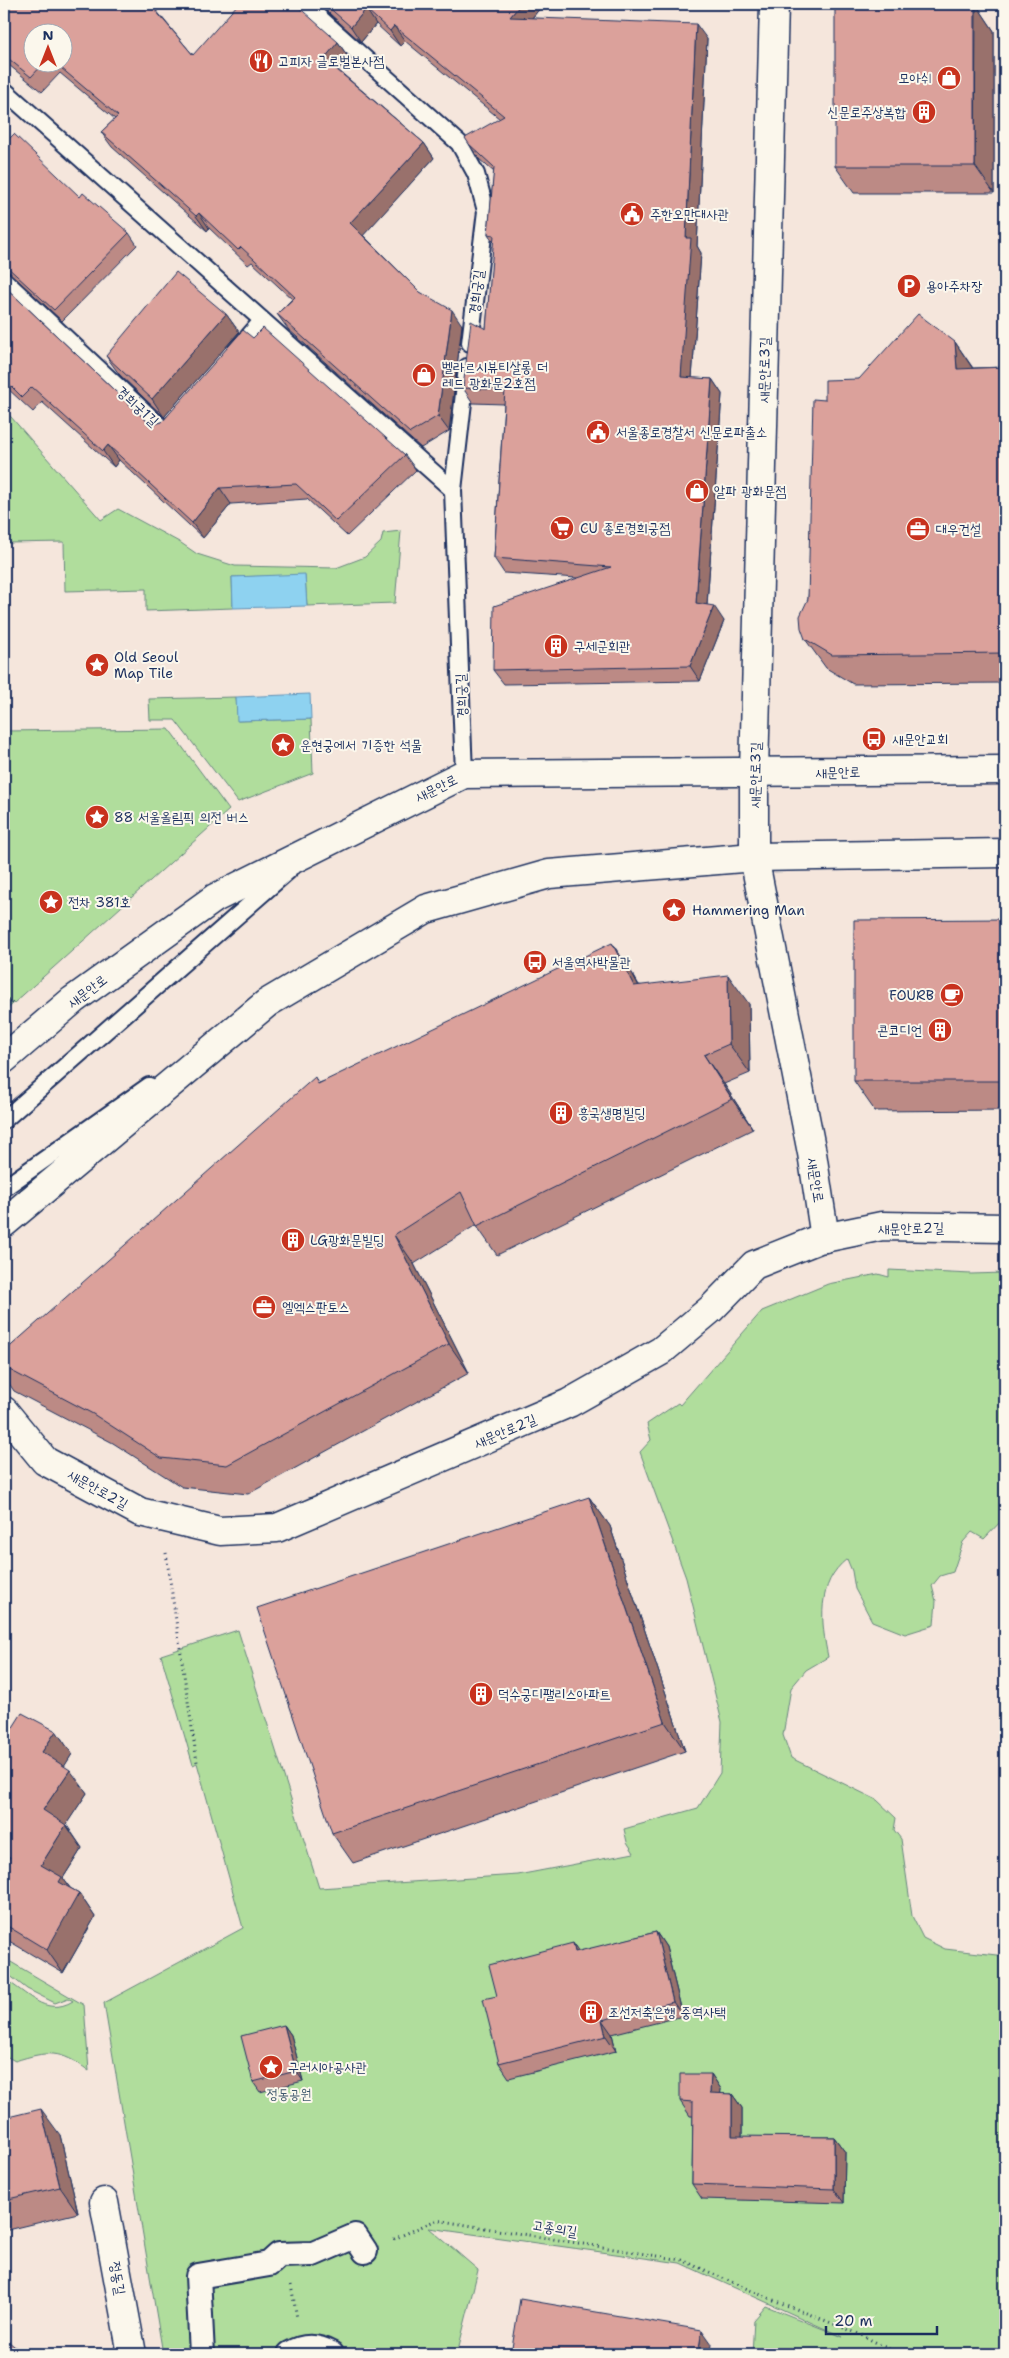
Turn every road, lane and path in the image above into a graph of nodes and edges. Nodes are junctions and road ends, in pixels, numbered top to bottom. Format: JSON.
{"nodes":[{"id":1,"x":304,"y":4,"type":"edge"},
{"id":2,"x":774,"y":4,"type":"edge"},
{"id":3,"x":4,"y":90,"type":"edge"},
{"id":4,"x":4,"y":280,"type":"edge"},
{"id":5,"x":262,"y":321,"type":"junction"},
{"id":6,"x":223,"y":365,"type":"edge"},
{"id":7,"x":184,"y":409,"type":"edge"},
{"id":8,"x":454,"y":490,"type":"junction"},
{"id":9,"x":1005,"y":770,"type":"edge"},
{"id":10,"x":754,"y":772,"type":"junction"},
{"id":11,"x":464,"y":774,"type":"junction"},
{"id":12,"x":313,"y":850,"type":"junction"},
{"id":13,"x":1005,"y":853,"type":"edge"},
{"id":14,"x":754,"y":857,"type":"junction"},
{"id":15,"x":267,"y":1003,"type":"junction"},
{"id":16,"x":4,"y":1060,"type":"edge"},
{"id":17,"x":4,"y":1120,"type":"edge"},
{"id":18,"x":4,"y":1188,"type":"edge"},
{"id":19,"x":4,"y":1223,"type":"edge"},
{"id":20,"x":1005,"y":1228,"type":"edge"},
{"id":21,"x":825,"y":1238,"type":"junction"},
{"id":22,"x":4,"y":1411,"type":"edge"},
{"id":23,"x":140,"y":1512,"type":"junction"},
{"id":24,"x":197,"y":1762,"type":"dead end"},
{"id":25,"x":104,"y":2202,"type":"dead end"},
{"id":26,"x":365,"y":2251,"type":"joint"},
{"id":27,"x":284,"y":2264,"type":"junction"},
{"id":28,"x":296,"y":2351,"type":"edge"},
{"id":29,"x":132,"y":2354,"type":"edge"},
{"id":30,"x":202,"y":2354,"type":"edge"},
{"id":31,"x":331,"y":2354,"type":"edge"},
{"id":32,"x":899,"y":2354,"type":"edge"}],
"edges":[{"from":1,"to":8,"type":"lane","name":"경희궁길"},
{"from":2,"to":10,"type":"street","name":"새문안로3길"},
{"from":3,"to":5,"type":"lane"},
{"from":4,"to":7,"type":"lane","name":"경희궁1길"},
{"from":5,"to":6,"type":"lane"},
{"from":5,"to":8,"type":"lane"},
{"from":8,"to":11,"type":"lane","name":"경희궁길"},
{"from":9,"to":10,"type":"street","name":"새문안로"},
{"from":10,"to":11,"type":"street","name":"새문안로"},
{"from":10,"to":14,"type":"street","name":"새문안로3길"},
{"from":11,"to":12,"type":"street","name":"새문안로"},
{"from":12,"to":16,"type":"street","name":"새문안로"},
{"from":12,"to":17,"type":"lane"},
{"from":13,"to":14,"type":"street"},
{"from":14,"to":15,"type":"street"},
{"from":14,"to":21,"type":"street","name":"새문안로"},
{"from":15,"to":18,"type":"lane"},
{"from":15,"to":19,"type":"street"},
{"from":20,"to":21,"type":"street","name":"새문안로2길"},
{"from":21,"to":23,"type":"street","name":"새문안로2길"},
{"from":22,"to":23,"type":"street","name":"새문안로2길"},
{"from":23,"to":24,"type":"path"},
{"from":25,"to":29,"type":"street","name":"정동길"},
{"from":26,"to":27,"type":"street"},
{"from":26,"to":32,"type":"path","name":"고종의길"},
{"from":27,"to":28,"type":"path"},
{"from":27,"to":30,"type":"street"},
{"from":28,"to":31,"type":"street"}]}
